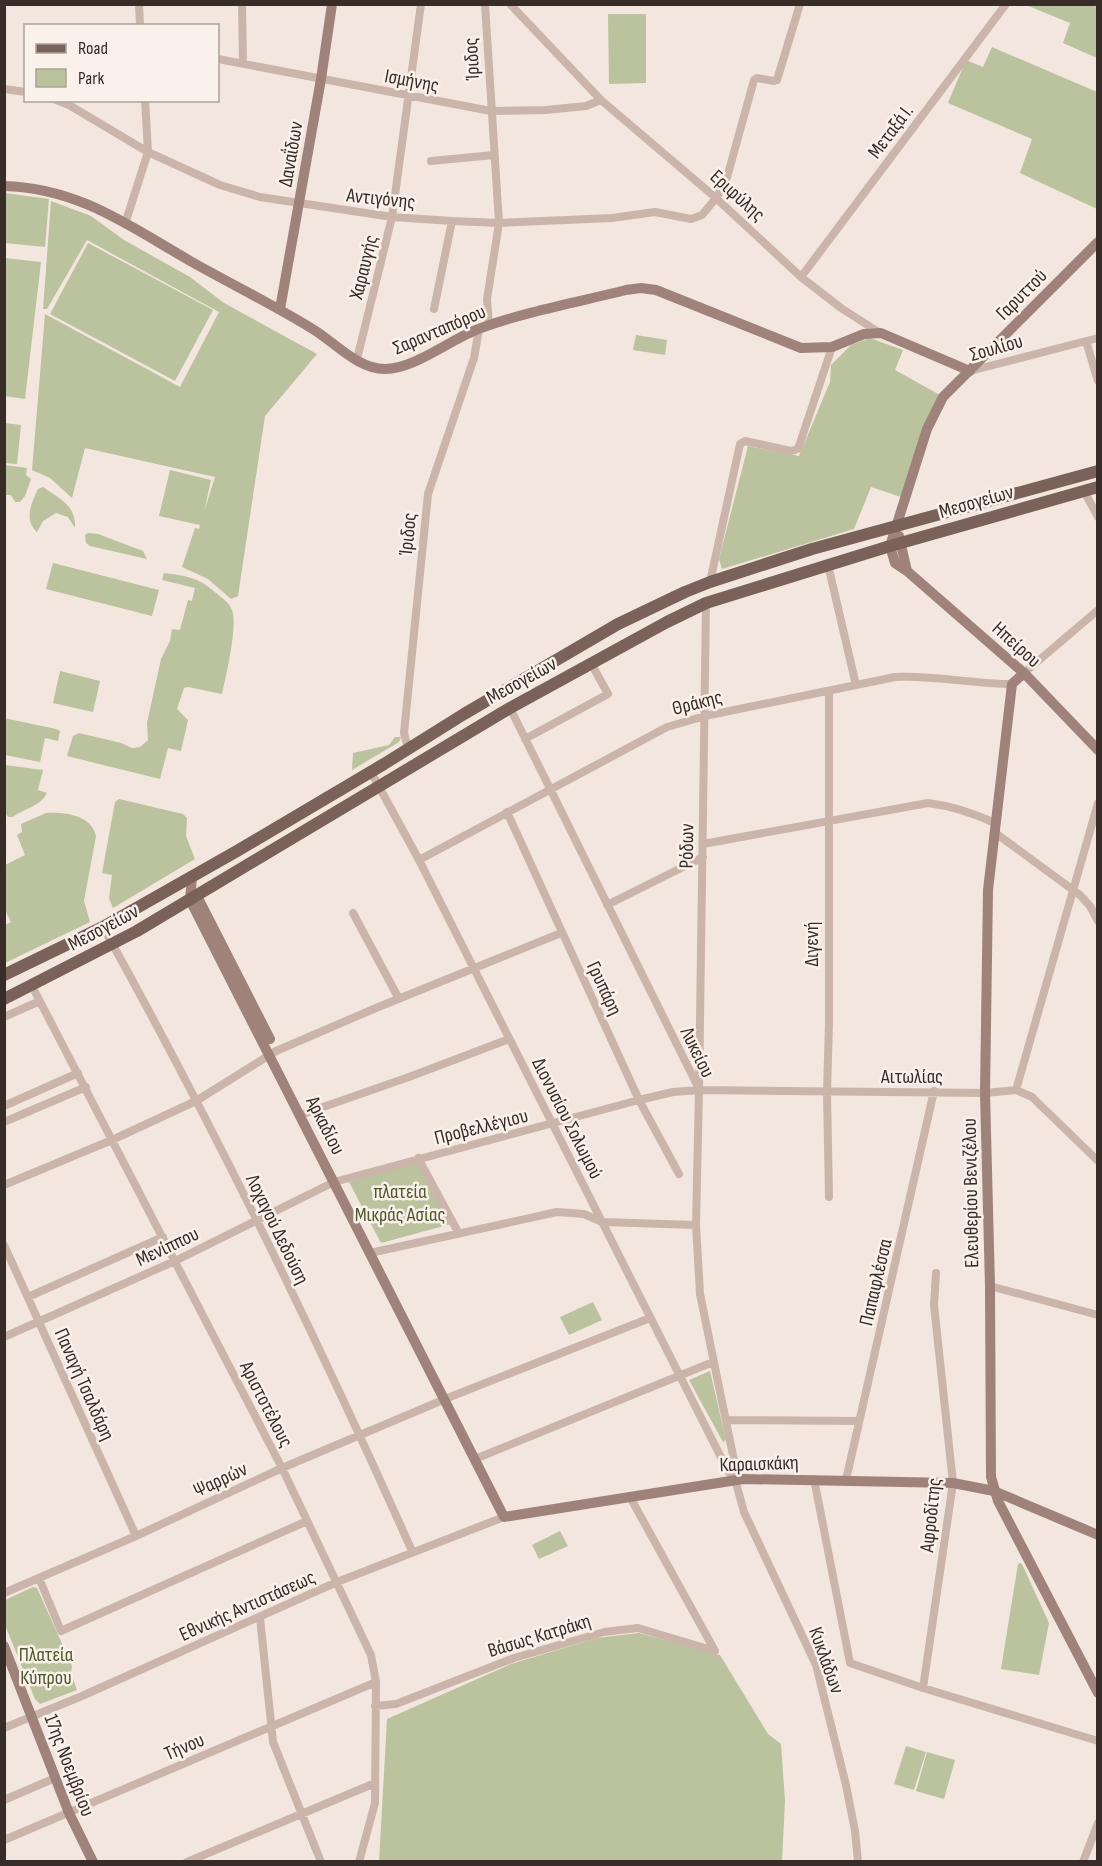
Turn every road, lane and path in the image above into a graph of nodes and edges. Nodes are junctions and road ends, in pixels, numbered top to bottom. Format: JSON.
{"nodes":[{"id":1,"x":139,"y":4,"type":"edge"},
{"id":2,"x":242,"y":4,"type":"edge"},
{"id":3,"x":332,"y":4,"type":"edge"},
{"id":4,"x":421,"y":4,"type":"edge"},
{"id":5,"x":485,"y":4,"type":"edge"},
{"id":6,"x":510,"y":4,"type":"edge"},
{"id":7,"x":800,"y":4,"type":"edge"},
{"id":8,"x":1006,"y":4,"type":"edge"},
{"id":9,"x":140,"y":24,"type":"edge"},
{"id":10,"x":219,"y":59,"type":"edge"},
{"id":11,"x":243,"y":63,"type":"junction"},
{"id":12,"x":321,"y":79,"type":"junction"},
{"id":13,"x":4,"y":90,"type":"edge"},
{"id":14,"x":24,"y":92,"type":"edge"},
{"id":15,"x":409,"y":97,"type":"junction"},
{"id":16,"x":601,"y":100,"type":"junction"},
{"id":17,"x":61,"y":102,"type":"edge"},
{"id":18,"x":145,"y":102,"type":"edge"},
{"id":19,"x":491,"y":111,"type":"junction"},
{"id":20,"x":148,"y":152,"type":"junction"},
{"id":21,"x":494,"y":155,"type":"junction"},
{"id":22,"x":431,"y":161,"type":"dead end"},
{"id":23,"x":4,"y":186,"type":"edge"},
{"id":24,"x":716,"y":198,"type":"junction"},
{"id":25,"x":300,"y":204,"type":"junction"},
{"id":26,"x":392,"y":217,"type":"junction"},
{"id":27,"x":452,"y":221,"type":"junction"},
{"id":28,"x":499,"y":223,"type":"junction"},
{"id":29,"x":126,"y":224,"type":"junction"},
{"id":30,"x":1098,"y":242,"type":"edge"},
{"id":31,"x":801,"y":277,"type":"junction"},
{"id":32,"x":280,"y":309,"type":"junction"},
{"id":33,"x":434,"y":309,"type":"dead end"},
{"id":34,"x":484,"y":327,"type":"junction"},
{"id":35,"x":881,"y":333,"type":"junction"},
{"id":36,"x":1098,"y":336,"type":"edge"},
{"id":37,"x":1086,"y":341,"type":"junction"},
{"id":38,"x":832,"y":347,"type":"junction"},
{"id":39,"x":357,"y":359,"type":"junction"},
{"id":40,"x":970,"y":371,"type":"junction"},
{"id":41,"x":1098,"y":381,"type":"edge"},
{"id":42,"x":1098,"y":471,"type":"edge"},
{"id":43,"x":1098,"y":487,"type":"edge"},
{"id":44,"x":1083,"y":491,"type":"junction"},
{"id":45,"x":1098,"y":517,"type":"edge"},
{"id":46,"x":896,"y":527,"type":"junction"},
{"id":47,"x":895,"y":544,"type":"junction"},
{"id":48,"x":828,"y":565,"type":"junction"},
{"id":49,"x":710,"y":582,"type":"junction"},
{"id":50,"x":706,"y":603,"type":"junction"},
{"id":51,"x":1098,"y":610,"type":"edge"},
{"id":52,"x":591,"y":663,"type":"junction"},
{"id":53,"x":1024,"y":673,"type":"junction"},
{"id":54,"x":1012,"y":684,"type":"junction"},
{"id":55,"x":855,"y":686,"type":"junction"},
{"id":56,"x":829,"y":691,"type":"junction"},
{"id":57,"x":510,"y":708,"type":"junction"},
{"id":58,"x":705,"y":716,"type":"junction"},
{"id":59,"x":525,"y":739,"type":"junction"},
{"id":60,"x":410,"y":748,"type":"junction"},
{"id":61,"x":1098,"y":750,"type":"edge"},
{"id":62,"x":371,"y":772,"type":"junction"},
{"id":63,"x":379,"y":786,"type":"junction"},
{"id":64,"x":549,"y":789,"type":"junction"},
{"id":65,"x":1098,"y":803,"type":"edge"},
{"id":66,"x":507,"y":812,"type":"junction"},
{"id":67,"x":828,"y":820,"type":"junction"},
{"id":68,"x":994,"y":828,"type":"junction"},
{"id":69,"x":703,"y":844,"type":"junction"},
{"id":70,"x":703,"y":857,"type":"junction"},
{"id":71,"x":420,"y":860,"type":"junction"},
{"id":72,"x":192,"y":877,"type":"junction"},
{"id":73,"x":1073,"y":889,"type":"junction"},
{"id":74,"x":194,"y":898,"type":"junction"},
{"id":75,"x":607,"y":905,"type":"junction"},
{"id":76,"x":353,"y":913,"type":"dead end"},
{"id":77,"x":1098,"y":921,"type":"edge"},
{"id":78,"x":103,"y":927,"type":"junction"},
{"id":79,"x":561,"y":933,"type":"junction"},
{"id":80,"x":113,"y":945,"type":"junction"},
{"id":81,"x":474,"y":970,"type":"junction"},
{"id":82,"x":4,"y":975,"type":"edge"},
{"id":83,"x":32,"y":986,"type":"junction"},
{"id":84,"x":4,"y":999,"type":"edge"},
{"id":85,"x":399,"y":999,"type":"junction"},
{"id":86,"x":40,"y":1001,"type":"junction"},
{"id":87,"x":4,"y":1017,"type":"edge"},
{"id":88,"x":509,"y":1039,"type":"junction"},
{"id":89,"x":272,"y":1053,"type":"junction"},
{"id":90,"x":78,"y":1073,"type":"junction"},
{"id":91,"x":86,"y":1087,"type":"junction"},
{"id":92,"x":699,"y":1090,"type":"junction"},
{"id":93,"x":1016,"y":1090,"type":"junction"},
{"id":94,"x":934,"y":1092,"type":"junction"},
{"id":95,"x":827,"y":1093,"type":"junction"},
{"id":96,"x":985,"y":1093,"type":"junction"},
{"id":97,"x":639,"y":1100,"type":"junction"},
{"id":98,"x":196,"y":1101,"type":"junction"},
{"id":99,"x":4,"y":1106,"type":"edge"},
{"id":100,"x":306,"y":1113,"type":"junction"},
{"id":101,"x":4,"y":1122,"type":"edge"},
{"id":102,"x":552,"y":1124,"type":"junction"},
{"id":103,"x":112,"y":1140,"type":"junction"},
{"id":104,"x":418,"y":1158,"type":"junction"},
{"id":105,"x":1098,"y":1161,"type":"edge"},
{"id":106,"x":679,"y":1174,"type":"dead end"},
{"id":107,"x":337,"y":1181,"type":"junction"},
{"id":108,"x":4,"y":1185,"type":"edge"},
{"id":109,"x":829,"y":1197,"type":"dead end"},
{"id":110,"x":256,"y":1221,"type":"junction"},
{"id":111,"x":602,"y":1221,"type":"junction"},
{"id":112,"x":696,"y":1225,"type":"junction"},
{"id":113,"x":458,"y":1232,"type":"junction"},
{"id":114,"x":163,"y":1237,"type":"junction"},
{"id":115,"x":4,"y":1245,"type":"edge"},
{"id":116,"x":373,"y":1252,"type":"junction"},
{"id":117,"x":175,"y":1261,"type":"junction"},
{"id":118,"x":936,"y":1273,"type":"dead end"},
{"id":119,"x":990,"y":1286,"type":"junction"},
{"id":120,"x":28,"y":1297,"type":"junction"},
{"id":121,"x":1098,"y":1315,"type":"edge"},
{"id":122,"x":650,"y":1318,"type":"junction"},
{"id":123,"x":40,"y":1323,"type":"junction"},
{"id":124,"x":4,"y":1337,"type":"edge"},
{"id":125,"x":713,"y":1362,"type":"junction"},
{"id":126,"x":679,"y":1376,"type":"junction"},
{"id":127,"x":447,"y":1398,"type":"junction"},
{"id":128,"x":726,"y":1420,"type":"junction"},
{"id":129,"x":859,"y":1421,"type":"junction"},
{"id":130,"x":360,"y":1435,"type":"junction"},
{"id":131,"x":478,"y":1457,"type":"junction"},
{"id":132,"x":282,"y":1468,"type":"junction"},
{"id":133,"x":735,"y":1479,"type":"junction"},
{"id":134,"x":814,"y":1479,"type":"junction"},
{"id":135,"x":846,"y":1480,"type":"junction"},
{"id":136,"x":953,"y":1483,"type":"junction"},
{"id":137,"x":996,"y":1496,"type":"junction"},
{"id":138,"x":630,"y":1497,"type":"junction"},
{"id":139,"x":508,"y":1516,"type":"junction"},
{"id":140,"x":307,"y":1521,"type":"junction"},
{"id":141,"x":1098,"y":1535,"type":"edge"},
{"id":142,"x":136,"y":1536,"type":"junction"},
{"id":143,"x":412,"y":1551,"type":"junction"},
{"id":144,"x":39,"y":1578,"type":"junction"},
{"id":145,"x":337,"y":1582,"type":"junction"},
{"id":146,"x":4,"y":1593,"type":"edge"},
{"id":147,"x":260,"y":1618,"type":"junction"},
{"id":148,"x":4,"y":1646,"type":"edge"},
{"id":149,"x":8,"y":1667,"type":"edge"},
{"id":150,"x":376,"y":1682,"type":"junction"},
{"id":151,"x":922,"y":1688,"type":"junction"},
{"id":152,"x":1098,"y":1693,"type":"edge"},
{"id":153,"x":375,"y":1706,"type":"junction"},
{"id":154,"x":32,"y":1716,"type":"junction"},
{"id":155,"x":4,"y":1728,"type":"edge"},
{"id":156,"x":270,"y":1728,"type":"junction"},
{"id":157,"x":1098,"y":1741,"type":"edge"},
{"id":158,"x":55,"y":1778,"type":"junction"},
{"id":159,"x":375,"y":1783,"type":"junction"},
{"id":160,"x":4,"y":1800,"type":"edge"},
{"id":161,"x":69,"y":1813,"type":"junction"},
{"id":162,"x":303,"y":1813,"type":"junction"},
{"id":163,"x":1098,"y":1823,"type":"edge"},
{"id":164,"x":4,"y":1840,"type":"edge"},
{"id":165,"x":93,"y":1862,"type":"edge"},
{"id":166,"x":187,"y":1862,"type":"edge"},
{"id":167,"x":321,"y":1862,"type":"edge"},
{"id":168,"x":359,"y":1862,"type":"edge"},
{"id":169,"x":858,"y":1862,"type":"edge"},
{"id":170,"x":1083,"y":1862,"type":"edge"}],
"edges":[{"from":1,"to":9,"type":"street"},
{"from":2,"to":11,"type":"street"},
{"from":3,"to":12,"type":"street","name":"Δαναΐδων"},
{"from":4,"to":15,"type":"street","name":"Χαραυγής"},
{"from":5,"to":19,"type":"street","name":"Ίριδος"},
{"from":6,"to":16,"type":"street","name":"Εριφύλης"},
{"from":7,"to":24,"type":"street"},
{"from":8,"to":31,"type":"street","name":"Μεταξά Ι."},
{"from":10,"to":11,"type":"street","name":"Ισμήνης"},
{"from":11,"to":12,"type":"street","name":"Ισμήνης"},
{"from":12,"to":15,"type":"street","name":"Ισμήνης"},
{"from":12,"to":25,"type":"street","name":"Δαναΐδων"},
{"from":13,"to":14,"type":"street"},
{"from":15,"to":19,"type":"street","name":"Ισμήνης"},
{"from":15,"to":26,"type":"street","name":"Χαραυγής"},
{"from":16,"to":19,"type":"street","name":"Ισμήνης"},
{"from":16,"to":24,"type":"street","name":"Εριφύλης"},
{"from":17,"to":20,"type":"street","name":"Αντιγόνης"},
{"from":18,"to":20,"type":"street"},
{"from":19,"to":21,"type":"street","name":"Ίριδος"},
{"from":20,"to":25,"type":"street","name":"Αντιγόνης"},
{"from":20,"to":29,"type":"street"},
{"from":21,"to":22,"type":"street"},
{"from":21,"to":28,"type":"street","name":"Ίριδος"},
{"from":23,"to":29,"type":"street","name":"Σαρανταπόρου"},
{"from":24,"to":28,"type":"street","name":"Αντιγόνης"},
{"from":24,"to":31,"type":"street","name":"Εριφύλης"},
{"from":25,"to":26,"type":"street","name":"Αντιγόνης"},
{"from":25,"to":32,"type":"street","name":"Δαναΐδων"},
{"from":26,"to":27,"type":"street","name":"Αντιγόνης"},
{"from":26,"to":39,"type":"street","name":"Χαραυγής"},
{"from":27,"to":28,"type":"street","name":"Αντιγόνης"},
{"from":27,"to":33,"type":"street"},
{"from":28,"to":34,"type":"street","name":"Ίριδος"},
{"from":29,"to":32,"type":"street","name":"Σαρανταπόρου"},
{"from":30,"to":40,"type":"street","name":"Γαρυττού"},
{"from":31,"to":35,"type":"street","name":"Εριφύλης"},
{"from":32,"to":39,"type":"street","name":"Σαρανταπόρου"},
{"from":34,"to":38,"type":"street","name":"Σαρανταπόρου"},
{"from":34,"to":39,"type":"street","name":"Σαρανταπόρου"},
{"from":34,"to":60,"type":"street","name":"Ίριδος"},
{"from":35,"to":38,"type":"street","name":"Σαρανταπόρου"},
{"from":35,"to":40,"type":"street","name":"Εριφύλης"},
{"from":36,"to":37,"type":"street","name":"Σουλίου"},
{"from":37,"to":40,"type":"street","name":"Σουλίου"},
{"from":37,"to":41,"type":"street"},
{"from":38,"to":49,"type":"street"},
{"from":40,"to":46,"type":"street","name":"Σουλίου"},
{"from":42,"to":46,"type":"main road","name":"Μεσογείων"},
{"from":43,"to":44,"type":"main road","name":"Μεσογείων"},
{"from":44,"to":45,"type":"street"},
{"from":44,"to":47,"type":"main road","name":"Μεσογείων"},
{"from":46,"to":47,"type":"street","name":"Ηπείρου"},
{"from":46,"to":49,"type":"main road","name":"Μεσογείων"},
{"from":47,"to":48,"type":"main road","name":"Μεσογείων"},
{"from":47,"to":53,"type":"street","name":"Ηπείρου"},
{"from":48,"to":50,"type":"main road","name":"Μεσογείων"},
{"from":48,"to":55,"type":"street"},
{"from":49,"to":60,"type":"main road","name":"Μεσογείων"},
{"from":50,"to":52,"type":"main road","name":"Μεσογείων"},
{"from":50,"to":58,"type":"street","name":"Ρόδων"},
{"from":51,"to":53,"type":"street"},
{"from":52,"to":57,"type":"main road","name":"Μεσογείων"},
{"from":52,"to":59,"type":"street"},
{"from":53,"to":54,"type":"street"},
{"from":53,"to":61,"type":"street","name":"Ηπείρου"},
{"from":54,"to":55,"type":"street","name":"Θράκης"},
{"from":54,"to":68,"type":"street","name":"Ελευθερίου Βενιζέλου"},
{"from":55,"to":56,"type":"street","name":"Θράκης"},
{"from":56,"to":58,"type":"street","name":"Θράκης"},
{"from":56,"to":67,"type":"street","name":"Διγενή"},
{"from":57,"to":59,"type":"street","name":"Λυκείου"},
{"from":57,"to":63,"type":"main road","name":"Μεσογείων"},
{"from":58,"to":64,"type":"street","name":"Θράκης"},
{"from":58,"to":69,"type":"street","name":"Ρόδων"},
{"from":59,"to":64,"type":"street","name":"Λυκείου"},
{"from":60,"to":62,"type":"main road","name":"Μεσογείων"},
{"from":62,"to":63,"type":"street","name":"Διονυσίου Σολωμού"},
{"from":62,"to":72,"type":"main road","name":"Μεσογείων"},
{"from":63,"to":71,"type":"street","name":"Διονυσίου Σολωμού"},
{"from":63,"to":74,"type":"main road","name":"Μεσογείων"},
{"from":64,"to":66,"type":"street","name":"Θράκης"},
{"from":64,"to":75,"type":"street","name":"Λυκείου"},
{"from":65,"to":73,"type":"street"},
{"from":66,"to":71,"type":"street","name":"Θράκης"},
{"from":66,"to":79,"type":"street","name":"Γρυπάρη"},
{"from":67,"to":68,"type":"street"},
{"from":67,"to":69,"type":"street"},
{"from":67,"to":95,"type":"street","name":"Διγενή"},
{"from":68,"to":73,"type":"street"},
{"from":68,"to":96,"type":"street","name":"Ελευθερίου Βενιζέλου"},
{"from":69,"to":70,"type":"street","name":"Ρόδων"},
{"from":70,"to":75,"type":"street"},
{"from":70,"to":92,"type":"street","name":"Ρόδων"},
{"from":71,"to":81,"type":"street","name":"Διονυσίου Σολωμού"},
{"from":72,"to":74,"type":"street"},
{"from":72,"to":78,"type":"main road","name":"Μεσογείων"},
{"from":73,"to":77,"type":"street"},
{"from":73,"to":93,"type":"street"},
{"from":74,"to":80,"type":"main road","name":"Μεσογείων"},
{"from":74,"to":89,"type":"street","name":"Αρκαδίου"},
{"from":75,"to":92,"type":"street","name":"Λυκείου"},
{"from":76,"to":85,"type":"street"},
{"from":78,"to":80,"type":"street","name":"Λοχαγού Δεδούση"},
{"from":78,"to":82,"type":"main road","name":"Μεσογείων"},
{"from":79,"to":81,"type":"street"},
{"from":79,"to":97,"type":"street","name":"Γρυπάρη"},
{"from":80,"to":83,"type":"main road","name":"Μεσογείων"},
{"from":80,"to":98,"type":"street","name":"Λοχαγού Δεδούση"},
{"from":81,"to":85,"type":"street"},
{"from":81,"to":88,"type":"street","name":"Διονυσίου Σολωμού"},
{"from":83,"to":84,"type":"main road","name":"Μεσογείων"},
{"from":83,"to":86,"type":"street","name":"Αριστοτέλους"},
{"from":85,"to":89,"type":"street"},
{"from":86,"to":87,"type":"street"},
{"from":86,"to":90,"type":"street","name":"Αριστοτέλους"},
{"from":88,"to":100,"type":"street"},
{"from":88,"to":102,"type":"street","name":"Διονυσίου Σολωμού"},
{"from":89,"to":98,"type":"street"},
{"from":89,"to":100,"type":"street","name":"Αρκαδίου"},
{"from":89,"to":107,"type":"street","name":"Αρκαδίου"},
{"from":90,"to":91,"type":"street","name":"Αριστοτέλους"},
{"from":90,"to":99,"type":"street"},
{"from":91,"to":101,"type":"street"},
{"from":91,"to":103,"type":"street","name":"Αριστοτέλους"},
{"from":92,"to":95,"type":"street","name":"Αιτωλίας"},
{"from":92,"to":97,"type":"street","name":"Προβελλέγιου"},
{"from":92,"to":112,"type":"street","name":"Λυκείου"},
{"from":93,"to":96,"type":"street","name":"Αιτωλίας"},
{"from":93,"to":105,"type":"street"},
{"from":94,"to":95,"type":"street","name":"Αιτωλίας"},
{"from":94,"to":96,"type":"street","name":"Αιτωλίας"},
{"from":94,"to":129,"type":"street","name":"Παπαφλέσσα"},
{"from":95,"to":109,"type":"street","name":"Διγενή"},
{"from":96,"to":119,"type":"street","name":"Ελευθερίου Βενιζέλου"},
{"from":97,"to":102,"type":"street","name":"Προβελλέγιου"},
{"from":97,"to":106,"type":"street","name":"Γρυπάρη"},
{"from":98,"to":103,"type":"street"},
{"from":98,"to":110,"type":"street","name":"Λοχαγού Δεδούση"},
{"from":100,"to":107,"type":"street","name":"Αρκαδίου"},
{"from":102,"to":104,"type":"street","name":"Προβελλέγιου"},
{"from":102,"to":111,"type":"street","name":"Διονυσίου Σολωμού"},
{"from":103,"to":108,"type":"street"},
{"from":103,"to":114,"type":"street","name":"Αριστοτέλους"},
{"from":104,"to":107,"type":"street","name":"Προβελλέγιου"},
{"from":104,"to":113,"type":"street"},
{"from":107,"to":110,"type":"street","name":"Μενίππου"},
{"from":107,"to":116,"type":"street","name":"Αρκαδίου"},
{"from":110,"to":117,"type":"street","name":"Μενίππου"},
{"from":110,"to":130,"type":"street","name":"Λοχαγού Δεδούση"},
{"from":111,"to":112,"type":"street"},
{"from":111,"to":113,"type":"street"},
{"from":111,"to":122,"type":"street","name":"Διονυσίου Σολωμού"},
{"from":112,"to":125,"type":"street","name":"Λυκείου"},
{"from":113,"to":116,"type":"street"},
{"from":114,"to":117,"type":"street","name":"Αριστοτέλους"},
{"from":114,"to":120,"type":"street"},
{"from":115,"to":120,"type":"street","name":"Παναγή Τσαλδάρη"},
{"from":116,"to":127,"type":"street","name":"Αρκαδίου"},
{"from":117,"to":123,"type":"street","name":"Μενίππου"},
{"from":117,"to":132,"type":"street","name":"Αριστοτέλους"},
{"from":118,"to":136,"type":"street","name":"Αφροδίτης"},
{"from":119,"to":121,"type":"street"},
{"from":119,"to":137,"type":"street","name":"Ελευθερίου Βενιζέλου"},
{"from":120,"to":123,"type":"street","name":"Παναγή Τσαλδάρη"},
{"from":122,"to":126,"type":"street","name":"Διονυσίου Σολωμού"},
{"from":122,"to":127,"type":"street","name":"Ψαρρών"},
{"from":123,"to":124,"type":"street","name":"Μενίππου"},
{"from":123,"to":142,"type":"street","name":"Παναγή Τσαλδάρη"},
{"from":125,"to":126,"type":"street"},
{"from":125,"to":128,"type":"street","name":"Λυκείου"},
{"from":126,"to":131,"type":"street"},
{"from":126,"to":133,"type":"street","name":"Διονυσίου Σολωμού"},
{"from":127,"to":130,"type":"street","name":"Ψαρρών"},
{"from":127,"to":131,"type":"street","name":"Αρκαδίου"},
{"from":128,"to":129,"type":"street"},
{"from":128,"to":133,"type":"street","name":"Λυκείου"},
{"from":129,"to":135,"type":"street","name":"Παπαφλέσσα"},
{"from":130,"to":132,"type":"street","name":"Ψαρρών"},
{"from":130,"to":143,"type":"street","name":"Λοχαγού Δεδούση"},
{"from":131,"to":139,"type":"street","name":"Αρκαδίου"},
{"from":132,"to":140,"type":"street","name":"Αριστοτέλους"},
{"from":132,"to":142,"type":"street","name":"Ψαρρών"},
{"from":133,"to":134,"type":"street","name":"Καραισκάκη"},
{"from":133,"to":138,"type":"street","name":"Καραισκάκη"},
{"from":133,"to":169,"type":"street","name":"Κυκλάδων"},
{"from":134,"to":135,"type":"street","name":"Καραισκάκη"},
{"from":134,"to":151,"type":"street"},
{"from":135,"to":136,"type":"street","name":"Καραισκάκη"},
{"from":136,"to":137,"type":"street","name":"Καραισκάκη"},
{"from":136,"to":151,"type":"street","name":"Αφροδίτης"},
{"from":137,"to":141,"type":"street","name":"Καραισκάκη"},
{"from":137,"to":152,"type":"street","name":"Ελευθερίου Βενιζέλου"},
{"from":138,"to":139,"type":"street","name":"Καραισκάκη"},
{"from":138,"to":153,"type":"street","name":"Βάσως Κατράκη"},
{"from":139,"to":143,"type":"street","name":"Εθνικής Αντιστάσεως"},
{"from":140,"to":144,"type":"street"},
{"from":140,"to":145,"type":"street","name":"Αριστοτέλους"},
{"from":142,"to":144,"type":"street","name":"Ψαρρών"},
{"from":143,"to":145,"type":"street","name":"Εθνικής Αντιστάσεως"},
{"from":144,"to":146,"type":"street","name":"Ψαρρών"},
{"from":145,"to":147,"type":"street","name":"Εθνικής Αντιστάσεως"},
{"from":145,"to":150,"type":"street","name":"Αριστοτέλους"},
{"from":147,"to":154,"type":"street","name":"Εθνικής Αντιστάσεως"},
{"from":147,"to":156,"type":"street"},
{"from":148,"to":149,"type":"street","name":"17ης Νοεμβρίου"},
{"from":149,"to":154,"type":"street","name":"17ης Νοεμβρίου"},
{"from":150,"to":153,"type":"street","name":"Αριστοτέλους"},
{"from":150,"to":156,"type":"street","name":"Τήνου"},
{"from":151,"to":157,"type":"street"},
{"from":153,"to":159,"type":"street","name":"Αριστοτέλους"},
{"from":154,"to":155,"type":"street","name":"Εθνικής Αντιστάσεως"},
{"from":154,"to":158,"type":"street","name":"17ης Νοεμβρίου"},
{"from":156,"to":161,"type":"street","name":"Τήνου"},
{"from":156,"to":162,"type":"street"},
{"from":158,"to":160,"type":"street"},
{"from":158,"to":161,"type":"street","name":"17ης Νοεμβρίου"},
{"from":159,"to":162,"type":"street"},
{"from":159,"to":168,"type":"street","name":"Αριστοτέλους"},
{"from":161,"to":164,"type":"street","name":"Τήνου"},
{"from":161,"to":165,"type":"street","name":"17ης Νοεμβρίου"},
{"from":162,"to":166,"type":"street"},
{"from":162,"to":167,"type":"street"},
{"from":163,"to":170,"type":"street"}]}
